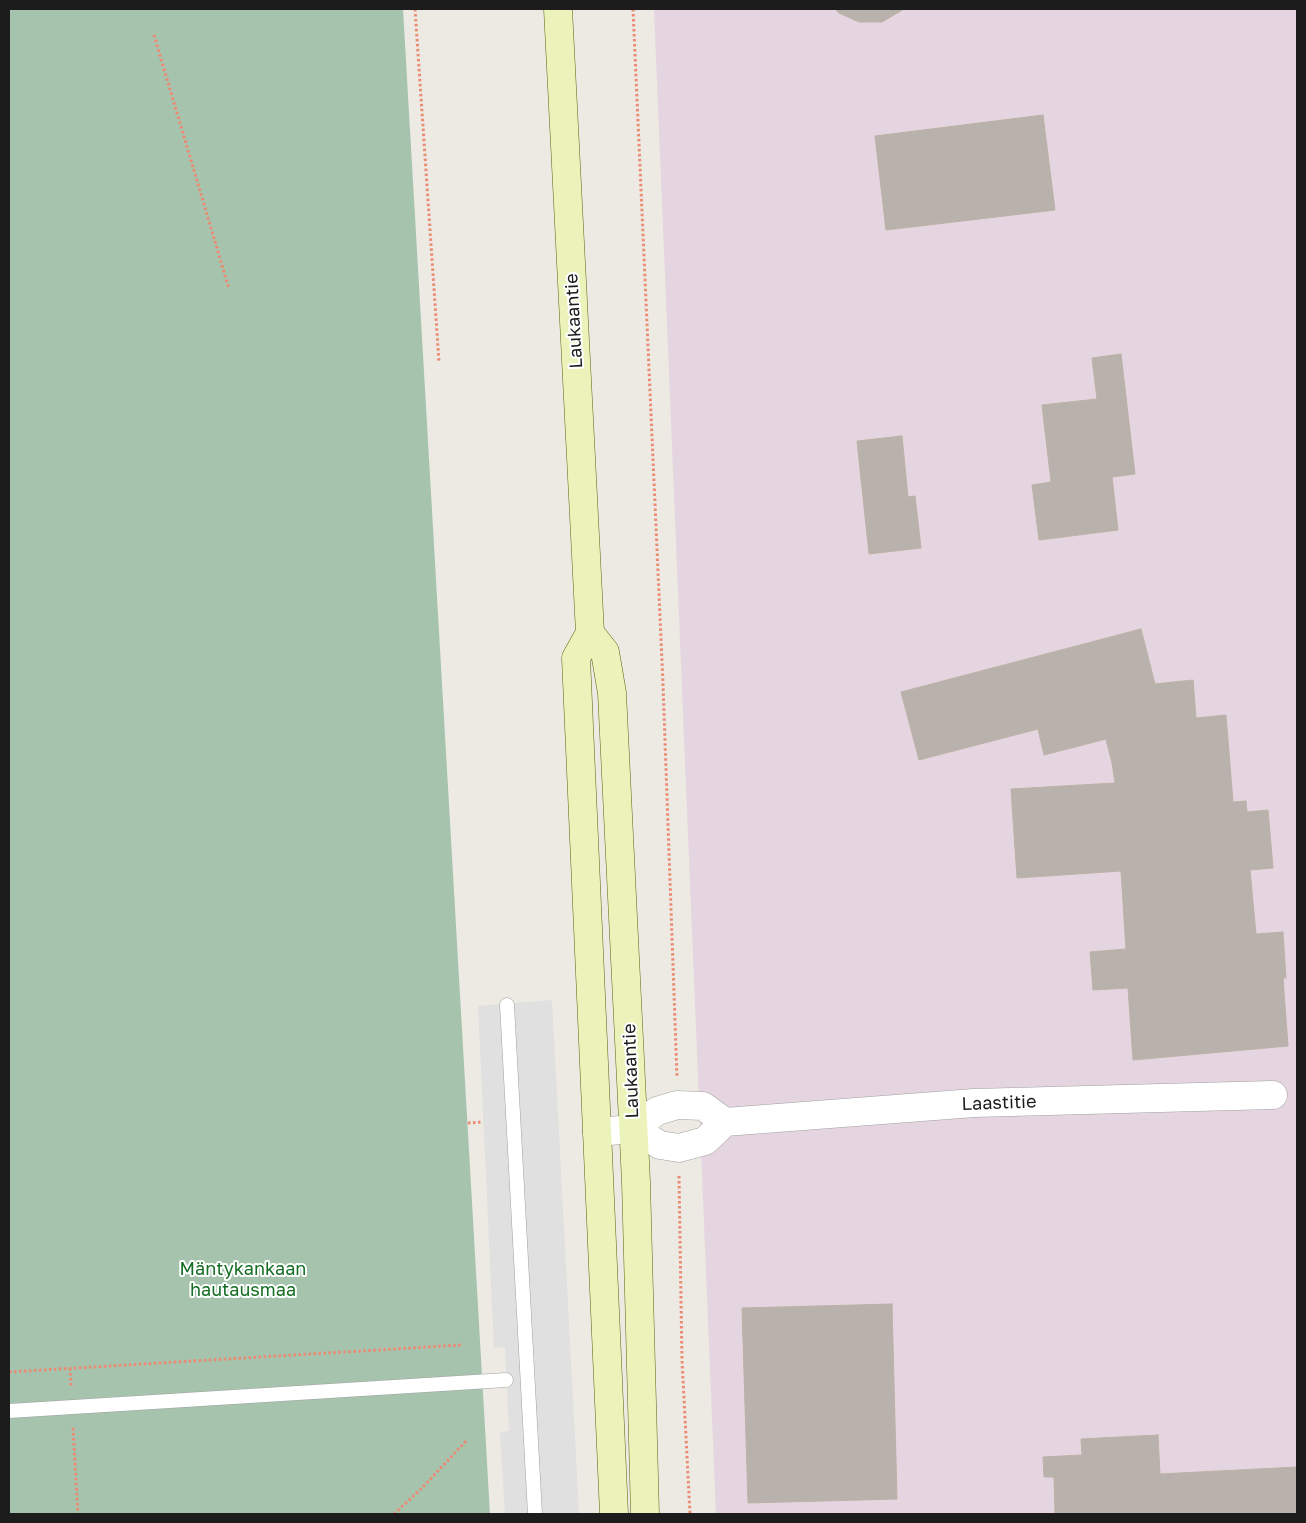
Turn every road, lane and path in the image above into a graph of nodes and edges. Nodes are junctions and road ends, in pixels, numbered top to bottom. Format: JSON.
{"nodes":[{"id":1,"x":414,"y":9,"type":"edge"},
{"id":2,"x":558,"y":9,"type":"edge"},
{"id":3,"x":633,"y":9,"type":"edge"},
{"id":4,"x":154,"y":35,"type":"dead end"},
{"id":5,"x":229,"y":289,"type":"dead end"},
{"id":6,"x":438,"y":362,"type":"dead end"},
{"id":7,"x":590,"y":633,"type":"junction"},
{"id":8,"x":507,"y":1005,"type":"dead end"},
{"id":9,"x":1273,"y":1095,"type":"dead end"},
{"id":10,"x":678,"y":1105,"type":"junction"},
{"id":11,"x":483,"y":1122,"type":"dead end"},
{"id":12,"x":725,"y":1122,"type":"junction"},
{"id":13,"x":468,"y":1123,"type":"dead end"},
{"id":14,"x":633,"y":1129,"type":"junction"},
{"id":15,"x":597,"y":1132,"type":"junction"},
{"id":16,"x":679,"y":1148,"type":"junction"},
{"id":17,"x":461,"y":1345,"type":"dead end"},
{"id":18,"x":9,"y":1372,"type":"edge"},
{"id":19,"x":506,"y":1380,"type":"dead end"},
{"id":20,"x":9,"y":1411,"type":"edge"},
{"id":21,"x":466,"y":1441,"type":"dead end"},
{"id":22,"x":74,"y":1446,"type":"dead end"},
{"id":23,"x":78,"y":1514,"type":"edge"},
{"id":24,"x":394,"y":1514,"type":"edge"},
{"id":25,"x":535,"y":1514,"type":"edge"},
{"id":26,"x":614,"y":1514,"type":"edge"},
{"id":27,"x":645,"y":1514,"type":"edge"},
{"id":28,"x":690,"y":1514,"type":"edge"}],
"edges":[{"from":1,"to":6,"type":"path"},
{"from":2,"to":7,"type":"main road","name":"Laukaantie"},
{"from":3,"to":10,"type":"path"},
{"from":4,"to":5,"type":"path"},
{"from":7,"to":14,"type":"main road","name":"Laukaantie"},
{"from":7,"to":15,"type":"main road","name":"Laukaantie"},
{"from":8,"to":25,"type":"lane"},
{"from":9,"to":12,"type":"street","name":"Laastitie"},
{"from":10,"to":12,"type":"street"},
{"from":10,"to":14,"type":"street"},
{"from":11,"to":13,"type":"path"},
{"from":12,"to":16,"type":"street"},
{"from":14,"to":15,"type":"street"},
{"from":14,"to":16,"type":"street"},
{"from":14,"to":27,"type":"main road","name":"Laukaantie"},
{"from":15,"to":26,"type":"main road","name":"Laukaantie"},
{"from":16,"to":28,"type":"path"},
{"from":17,"to":18,"type":"path"},
{"from":19,"to":20,"type":"lane"},
{"from":21,"to":24,"type":"path"},
{"from":22,"to":23,"type":"path"}]}
